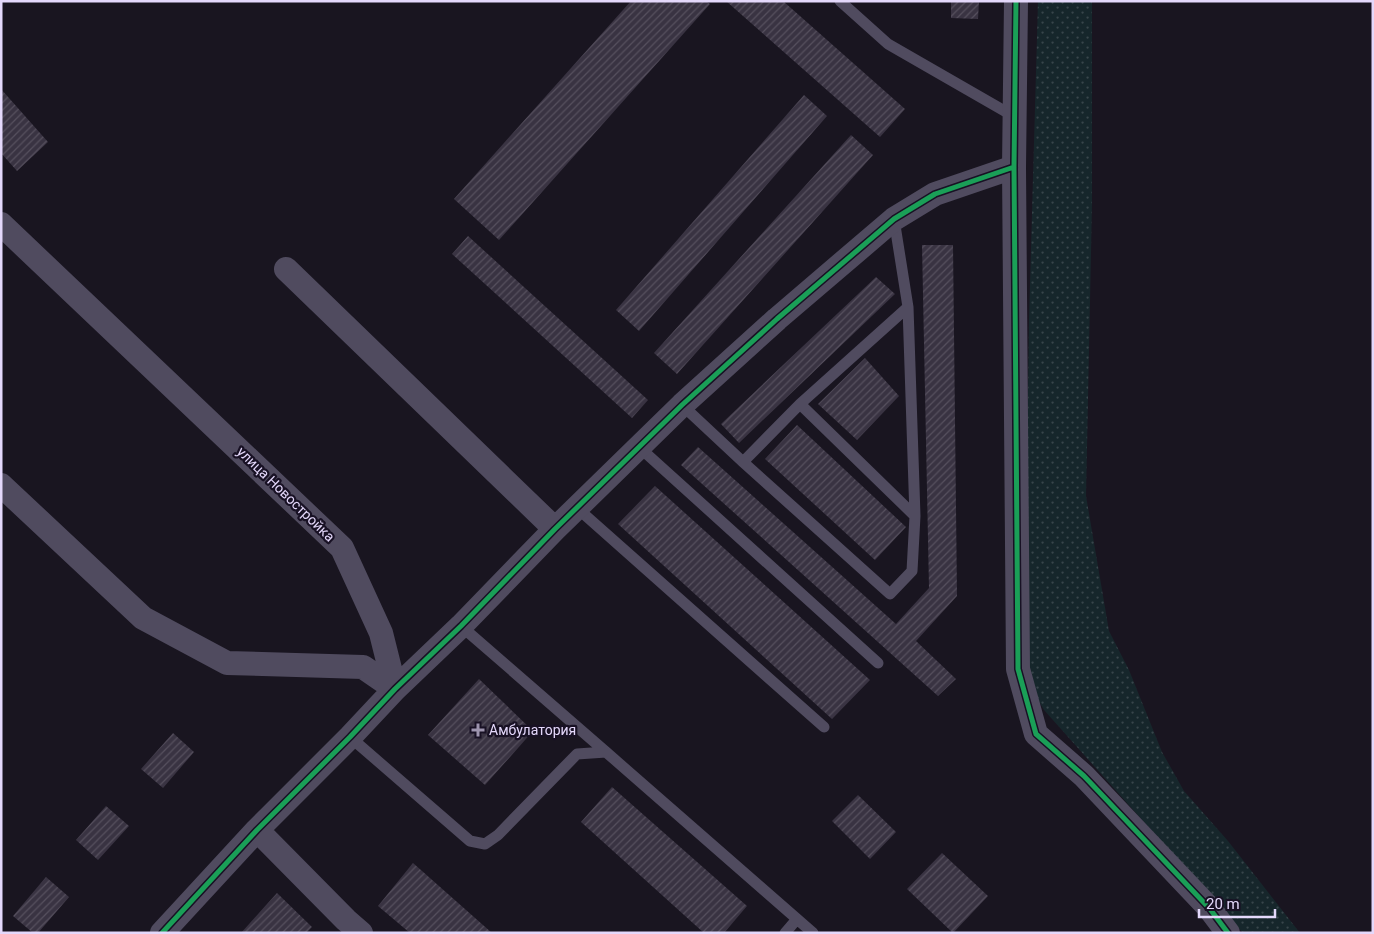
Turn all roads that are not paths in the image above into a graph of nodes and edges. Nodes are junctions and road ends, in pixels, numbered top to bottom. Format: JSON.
{"nodes":[{"id":1,"x":840,"y":1,"type":"edge"},
{"id":2,"x":1016,"y":1,"type":"edge"},
{"id":3,"x":1015,"y":118,"type":"junction"},
{"id":4,"x":1014,"y":167,"type":"junction"},
{"id":5,"x":894,"y":219,"type":"junction"},
{"id":6,"x":1,"y":224,"type":"edge"},
{"id":7,"x":286,"y":269,"type":"dead end"},
{"id":8,"x":908,"y":307,"type":"junction"},
{"id":9,"x":800,"y":404,"type":"junction"},
{"id":10,"x":682,"y":405,"type":"junction"},
{"id":11,"x":639,"y":447,"type":"junction"},
{"id":12,"x":743,"y":462,"type":"junction"},
{"id":13,"x":1,"y":485,"type":"edge"},
{"id":14,"x":577,"y":508,"type":"junction"},
{"id":15,"x":914,"y":516,"type":"junction"},
{"id":16,"x":555,"y":530,"type":"junction"},
{"id":17,"x":460,"y":626,"type":"junction"},
{"id":18,"x":878,"y":663,"type":"dead end"},
{"id":19,"x":395,"y":689,"type":"junction"},
{"id":20,"x":824,"y":727,"type":"dead end"},
{"id":21,"x":350,"y":737,"type":"junction"},
{"id":22,"x":606,"y":752,"type":"junction"},
{"id":23,"x":257,"y":830,"type":"junction"},
{"id":24,"x":797,"y":919,"type":"junction"},
{"id":25,"x":347,"y":928,"type":"edge"},
{"id":26,"x":162,"y":933,"type":"edge"},
{"id":27,"x":785,"y":933,"type":"edge"},
{"id":28,"x":813,"y":933,"type":"edge"},
{"id":29,"x":1228,"y":933,"type":"edge"}],
"edges":[{"from":1,"to":3,"type":"lane"},
{"from":2,"to":3,"type":"street"},
{"from":3,"to":4,"type":"street"},
{"from":4,"to":5,"type":"street"},
{"from":4,"to":29,"type":"street"},
{"from":5,"to":8,"type":"lane"},
{"from":5,"to":10,"type":"street"},
{"from":6,"to":19,"type":"street","name":"улица Новостройка"},
{"from":7,"to":16,"type":"street"},
{"from":8,"to":9,"type":"lane"},
{"from":8,"to":15,"type":"lane"},
{"from":9,"to":12,"type":"lane"},
{"from":9,"to":15,"type":"lane"},
{"from":10,"to":11,"type":"street"},
{"from":10,"to":12,"type":"lane"},
{"from":11,"to":14,"type":"street"},
{"from":11,"to":18,"type":"lane"},
{"from":12,"to":15,"type":"lane"},
{"from":13,"to":19,"type":"street"},
{"from":14,"to":16,"type":"street"},
{"from":14,"to":20,"type":"lane"},
{"from":16,"to":17,"type":"street"},
{"from":17,"to":19,"type":"street"},
{"from":17,"to":22,"type":"lane"},
{"from":19,"to":21,"type":"street"},
{"from":21,"to":22,"type":"lane"},
{"from":21,"to":23,"type":"street"},
{"from":22,"to":24,"type":"lane"},
{"from":23,"to":25,"type":"street"},
{"from":23,"to":26,"type":"street"},
{"from":24,"to":27,"type":"lane"},
{"from":24,"to":28,"type":"lane"}]}
